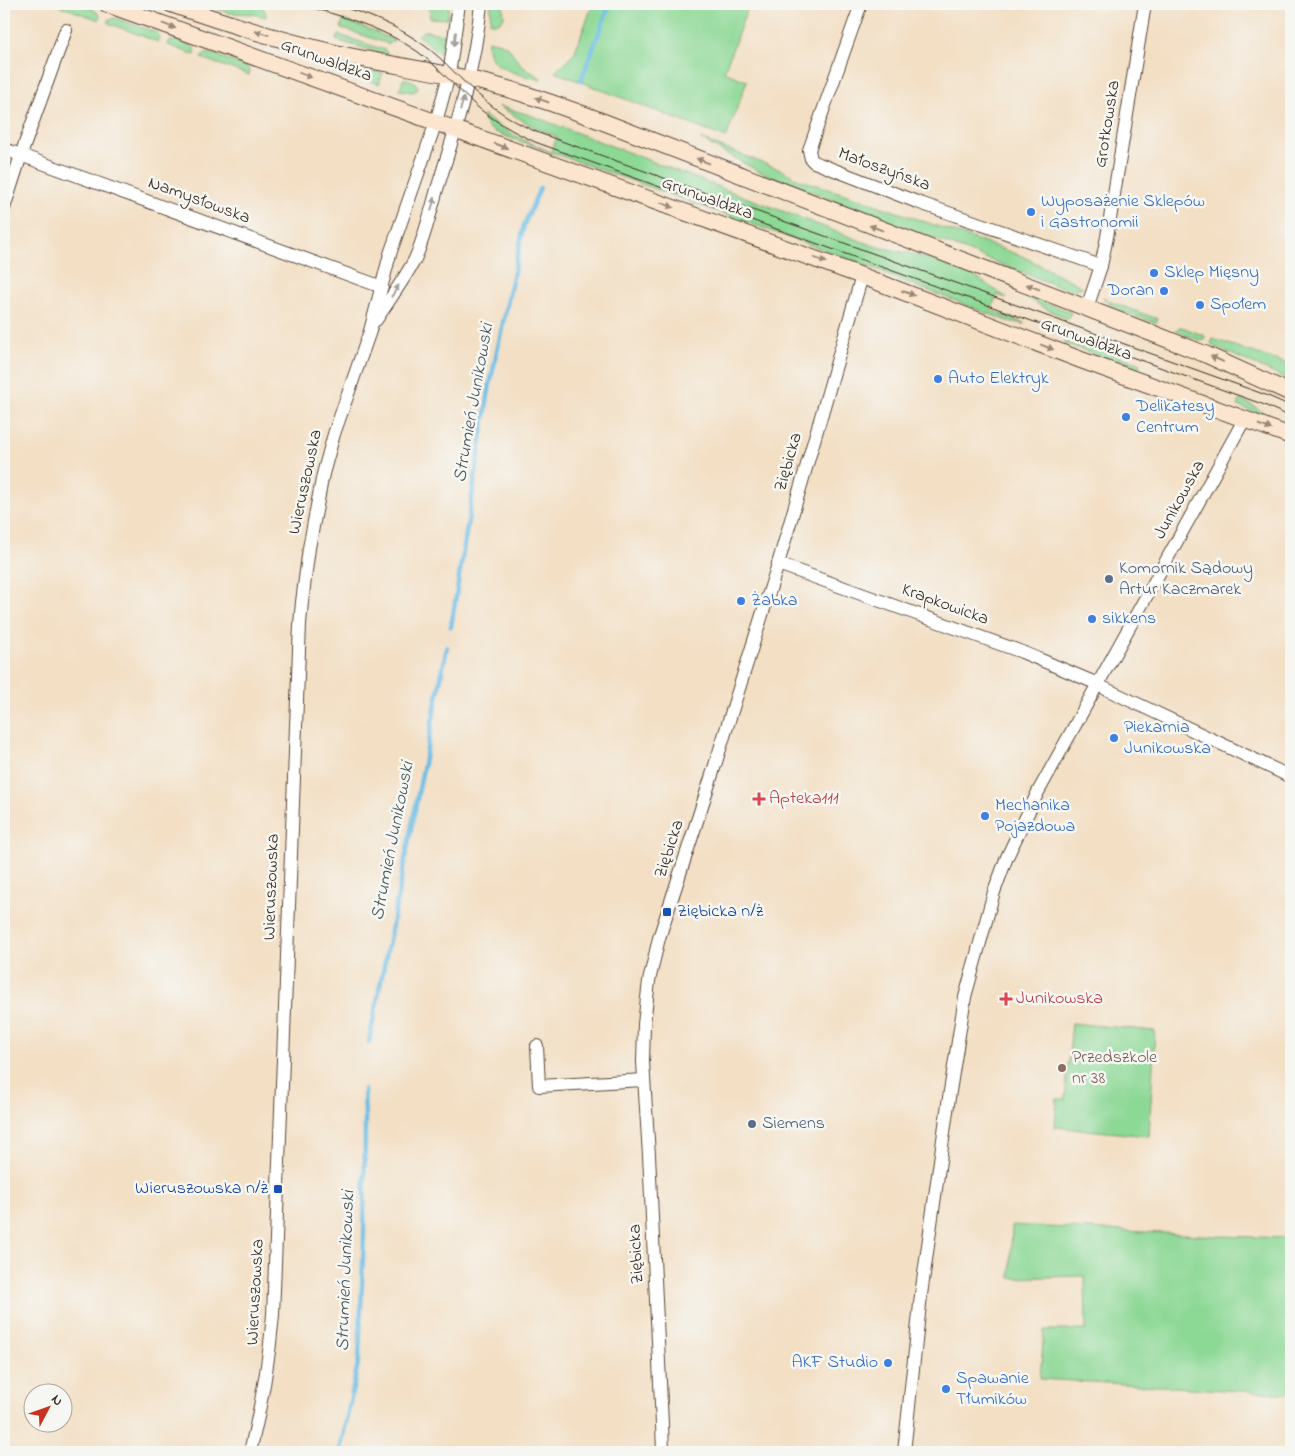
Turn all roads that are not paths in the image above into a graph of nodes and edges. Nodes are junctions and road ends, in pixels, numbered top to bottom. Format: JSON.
{"nodes":[{"id":1,"x":107,"y":4,"type":"edge"},
{"id":2,"x":171,"y":4,"type":"edge"},
{"id":3,"x":459,"y":4,"type":"edge"},
{"id":4,"x":481,"y":4,"type":"edge"},
{"id":5,"x":861,"y":4,"type":"edge"},
{"id":6,"x":1145,"y":4,"type":"edge"},
{"id":7,"x":66,"y":30,"type":"dead end"},
{"id":8,"x":449,"y":75,"type":"junction"},
{"id":9,"x":469,"y":79,"type":"junction"},
{"id":10,"x":436,"y":122,"type":"junction"},
{"id":11,"x":456,"y":129,"type":"junction"},
{"id":12,"x":4,"y":149,"type":"edge"},
{"id":13,"x":21,"y":156,"type":"junction"},
{"id":14,"x":4,"y":208,"type":"edge"},
{"id":15,"x":1101,"y":266,"type":"junction"},
{"id":16,"x":862,"y":276,"type":"junction"},
{"id":17,"x":382,"y":287,"type":"junction"},
{"id":18,"x":1088,"y":308,"type":"junction"},
{"id":19,"x":370,"y":331,"type":"junction"},
{"id":20,"x":1291,"y":393,"type":"edge"},
{"id":21,"x":1244,"y":420,"type":"junction"},
{"id":22,"x":1291,"y":436,"type":"edge"},
{"id":23,"x":778,"y":564,"type":"junction"},
{"id":24,"x":1098,"y":684,"type":"junction"},
{"id":25,"x":1291,"y":777,"type":"edge"},
{"id":26,"x":537,"y":1046,"type":"dead end"},
{"id":27,"x":644,"y":1080,"type":"junction"},
{"id":28,"x":250,"y":1452,"type":"edge"},
{"id":29,"x":662,"y":1452,"type":"edge"},
{"id":30,"x":904,"y":1452,"type":"edge"}],
"edges":[{"from":1,"to":10,"type":"street","name":"Grunwaldzka","one_way":true},
{"from":8,"to":2,"type":"street","name":"Grunwaldzka","one_way":true},
{"from":3,"to":8,"type":"street","name":"Wieruszowska","one_way":true},
{"from":4,"to":9,"type":"street","name":"Wieruszowska"},
{"from":5,"to":15,"type":"street","name":"Małoszyńska"},
{"from":6,"to":15,"type":"street","name":"Grotkowska"},
{"from":7,"to":13,"type":"street"},
{"from":8,"to":9,"type":"street","name":"Grunwaldzka"},
{"from":8,"to":10,"type":"street","name":"Wieruszowska"},
{"from":11,"to":9,"type":"street","name":"Wieruszowska","one_way":true},
{"from":18,"to":9,"type":"street","name":"Grunwaldzka","one_way":true},
{"from":10,"to":11,"type":"street","name":"Grunwaldzka"},
{"from":10,"to":17,"type":"street","name":"Wieruszowska"},
{"from":11,"to":16,"type":"street","name":"Grunwaldzka","one_way":true},
{"from":19,"to":11,"type":"street","name":"Wieruszowska","one_way":true},
{"from":12,"to":13,"type":"street","name":"Namysłowska"},
{"from":13,"to":14,"type":"street"},
{"from":13,"to":17,"type":"street","name":"Namysłowska"},
{"from":15,"to":18,"type":"street","name":"Grotkowska"},
{"from":16,"to":21,"type":"street","name":"Grunwaldzka","one_way":true},
{"from":16,"to":23,"type":"street","name":"Ziębicka"},
{"from":17,"to":19,"type":"street","name":"Wieruszowska"},
{"from":20,"to":18,"type":"street","name":"Grunwaldzka","one_way":true},
{"from":19,"to":28,"type":"street","name":"Wieruszowska"},
{"from":21,"to":22,"type":"street","name":"Grunwaldzka","one_way":true},
{"from":21,"to":24,"type":"street","name":"Junikowska"},
{"from":23,"to":24,"type":"street","name":"Krapkowicka"},
{"from":23,"to":27,"type":"street","name":"Ziębicka"},
{"from":24,"to":25,"type":"street","name":"Krapkowicka"},
{"from":24,"to":30,"type":"street","name":"Junikowska"},
{"from":26,"to":27,"type":"street"},
{"from":27,"to":29,"type":"street","name":"Ziębicka"}]}
